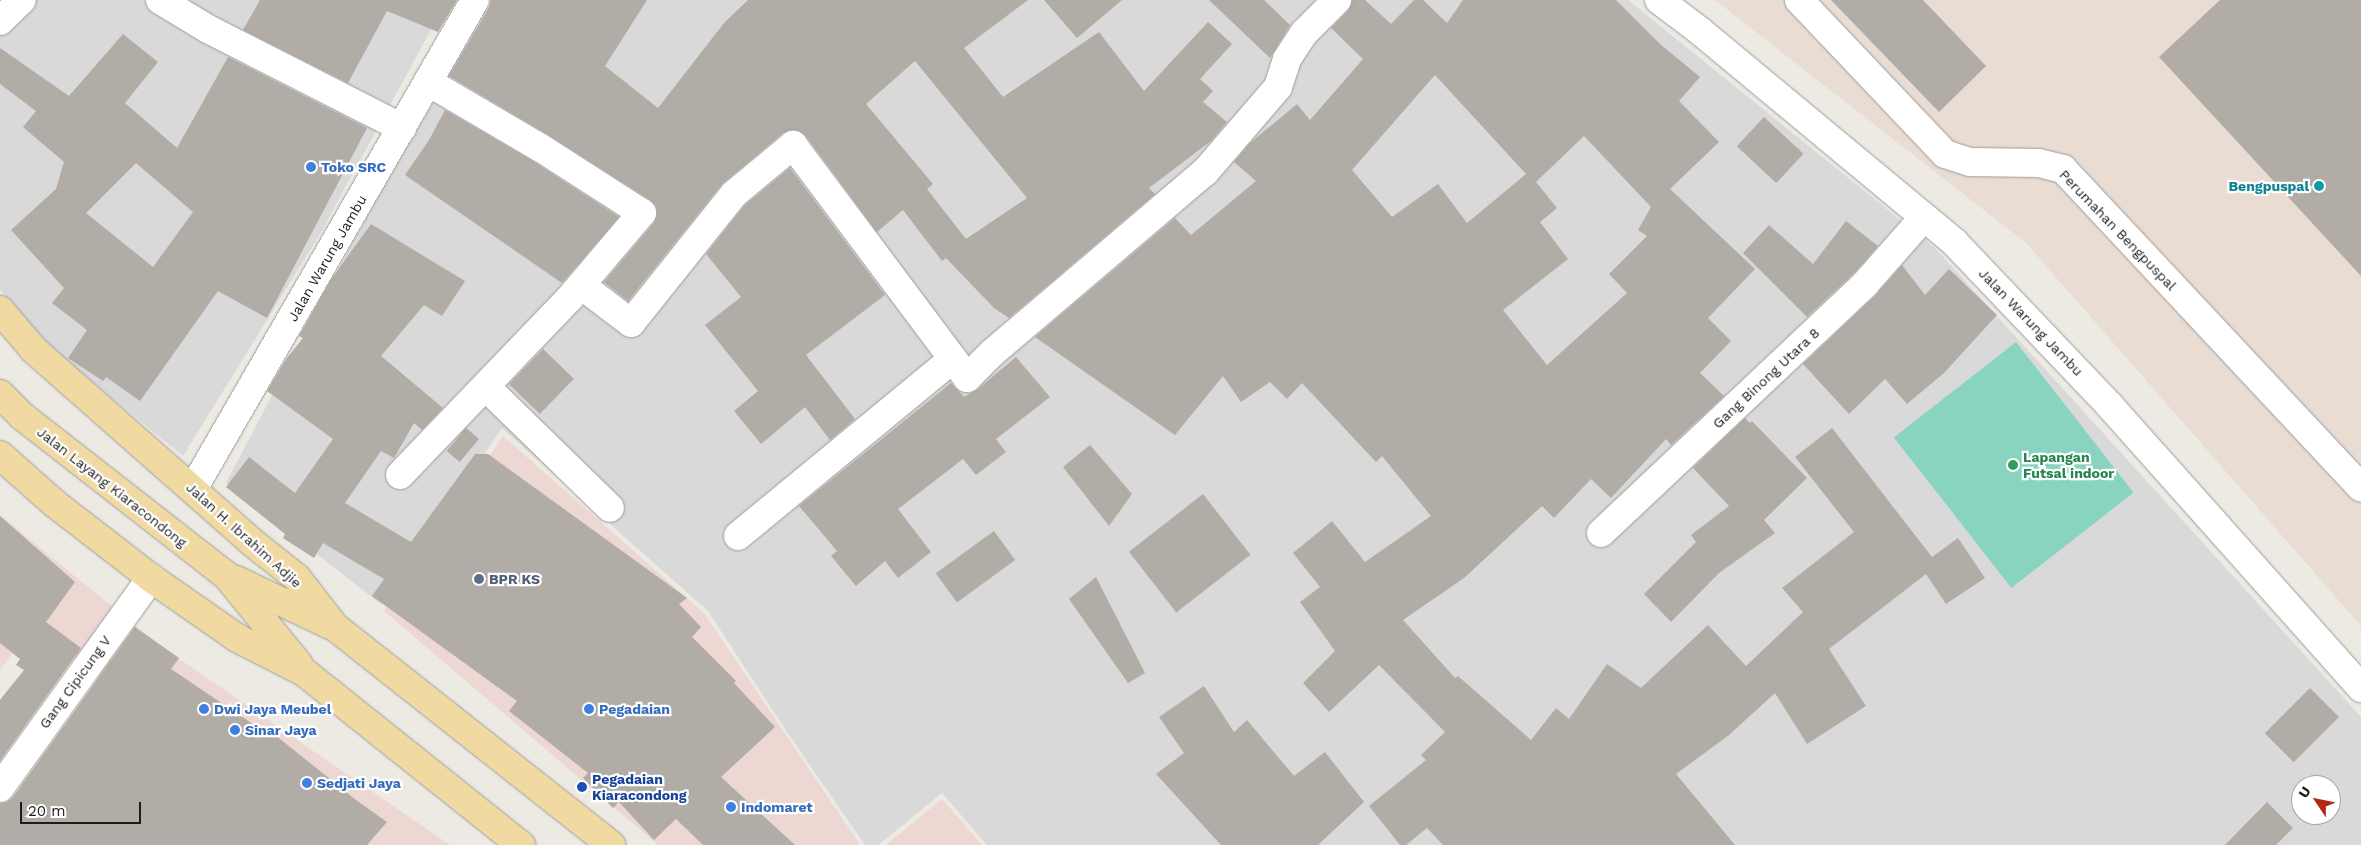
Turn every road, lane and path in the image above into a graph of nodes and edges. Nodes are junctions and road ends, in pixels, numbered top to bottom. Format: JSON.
{"nodes":[{"id":1,"x":22,"y":0,"type":"edge"},
{"id":2,"x":160,"y":0,"type":"edge"},
{"id":3,"x":475,"y":0,"type":"edge"},
{"id":4,"x":1337,"y":0,"type":"edge"},
{"id":5,"x":1659,"y":0,"type":"edge"},
{"id":6,"x":1799,"y":0,"type":"edge"},
{"id":7,"x":0,"y":21,"type":"edge"},
{"id":8,"x":428,"y":82,"type":"junction"},
{"id":9,"x":402,"y":128,"type":"junction"},
{"id":10,"x":1924,"y":217,"type":"junction"},
{"id":11,"x":581,"y":285,"type":"junction"},
{"id":12,"x":0,"y":310,"type":"edge"},
{"id":13,"x":953,"y":359,"type":"junction"},
{"id":14,"x":486,"y":387,"type":"junction"},
{"id":15,"x":0,"y":394,"type":"edge"},
{"id":16,"x":0,"y":455,"type":"edge"},
{"id":17,"x":400,"y":474,"type":"dead end"},
{"id":18,"x":2361,"y":488,"type":"edge"},
{"id":19,"x":193,"y":489,"type":"junction"},
{"id":20,"x":610,"y":508,"type":"dead end"},
{"id":21,"x":1601,"y":533,"type":"dead end"},
{"id":22,"x":738,"y":536,"type":"dead end"},
{"id":23,"x":228,"y":576,"type":"junction"},
{"id":24,"x":151,"y":578,"type":"junction"},
{"id":25,"x":329,"y":624,"type":"junction"},
{"id":26,"x":301,"y":667,"type":"junction"},
{"id":27,"x":2361,"y":688,"type":"edge"},
{"id":28,"x":0,"y":788,"type":"edge"},
{"id":29,"x":522,"y":845,"type":"edge"},
{"id":30,"x":611,"y":845,"type":"edge"}],
"edges":[{"from":1,"to":7,"type":"street"},
{"from":2,"to":9,"type":"street"},
{"from":3,"to":8,"type":"street","name":"Jalan Warung Jambu"},
{"from":4,"to":13,"type":"street"},
{"from":5,"to":10,"type":"street","name":"Jalan Warung Jambu"},
{"from":6,"to":18,"type":"street","name":"Perumahan Bengpuspal"},
{"from":8,"to":9,"type":"street","name":"Jalan Warung Jambu"},
{"from":8,"to":11,"type":"street"},
{"from":9,"to":19,"type":"street","name":"Jalan Warung Jambu"},
{"from":10,"to":21,"type":"street","name":"Gang Binong Utara 8"},
{"from":10,"to":27,"type":"street","name":"Jalan Warung Jambu"},
{"from":11,"to":13,"type":"street"},
{"from":11,"to":14,"type":"street"},
{"from":12,"to":19,"type":"main road","name":"Jalan H. Ibrahim Adjie"},
{"from":13,"to":22,"type":"street"},
{"from":14,"to":17,"type":"street"},
{"from":14,"to":20,"type":"street"},
{"from":15,"to":23,"type":"main road","name":"Jalan Layang Kiaracondong"},
{"from":16,"to":24,"type":"main road"},
{"from":19,"to":25,"type":"main road","name":"Jalan H. Ibrahim Adjie"},
{"from":23,"to":25,"type":"main road","name":"Jalan Layang Kiaracondong"},
{"from":23,"to":26,"type":"main road","name":"Jalan Layang Kiaracondong"},
{"from":24,"to":26,"type":"main road"},
{"from":24,"to":28,"type":"street","name":"Gang Cipicung V"},
{"from":25,"to":30,"type":"main road","name":"Jalan H. Ibrahim Adjie"},
{"from":26,"to":29,"type":"main road"}]}
